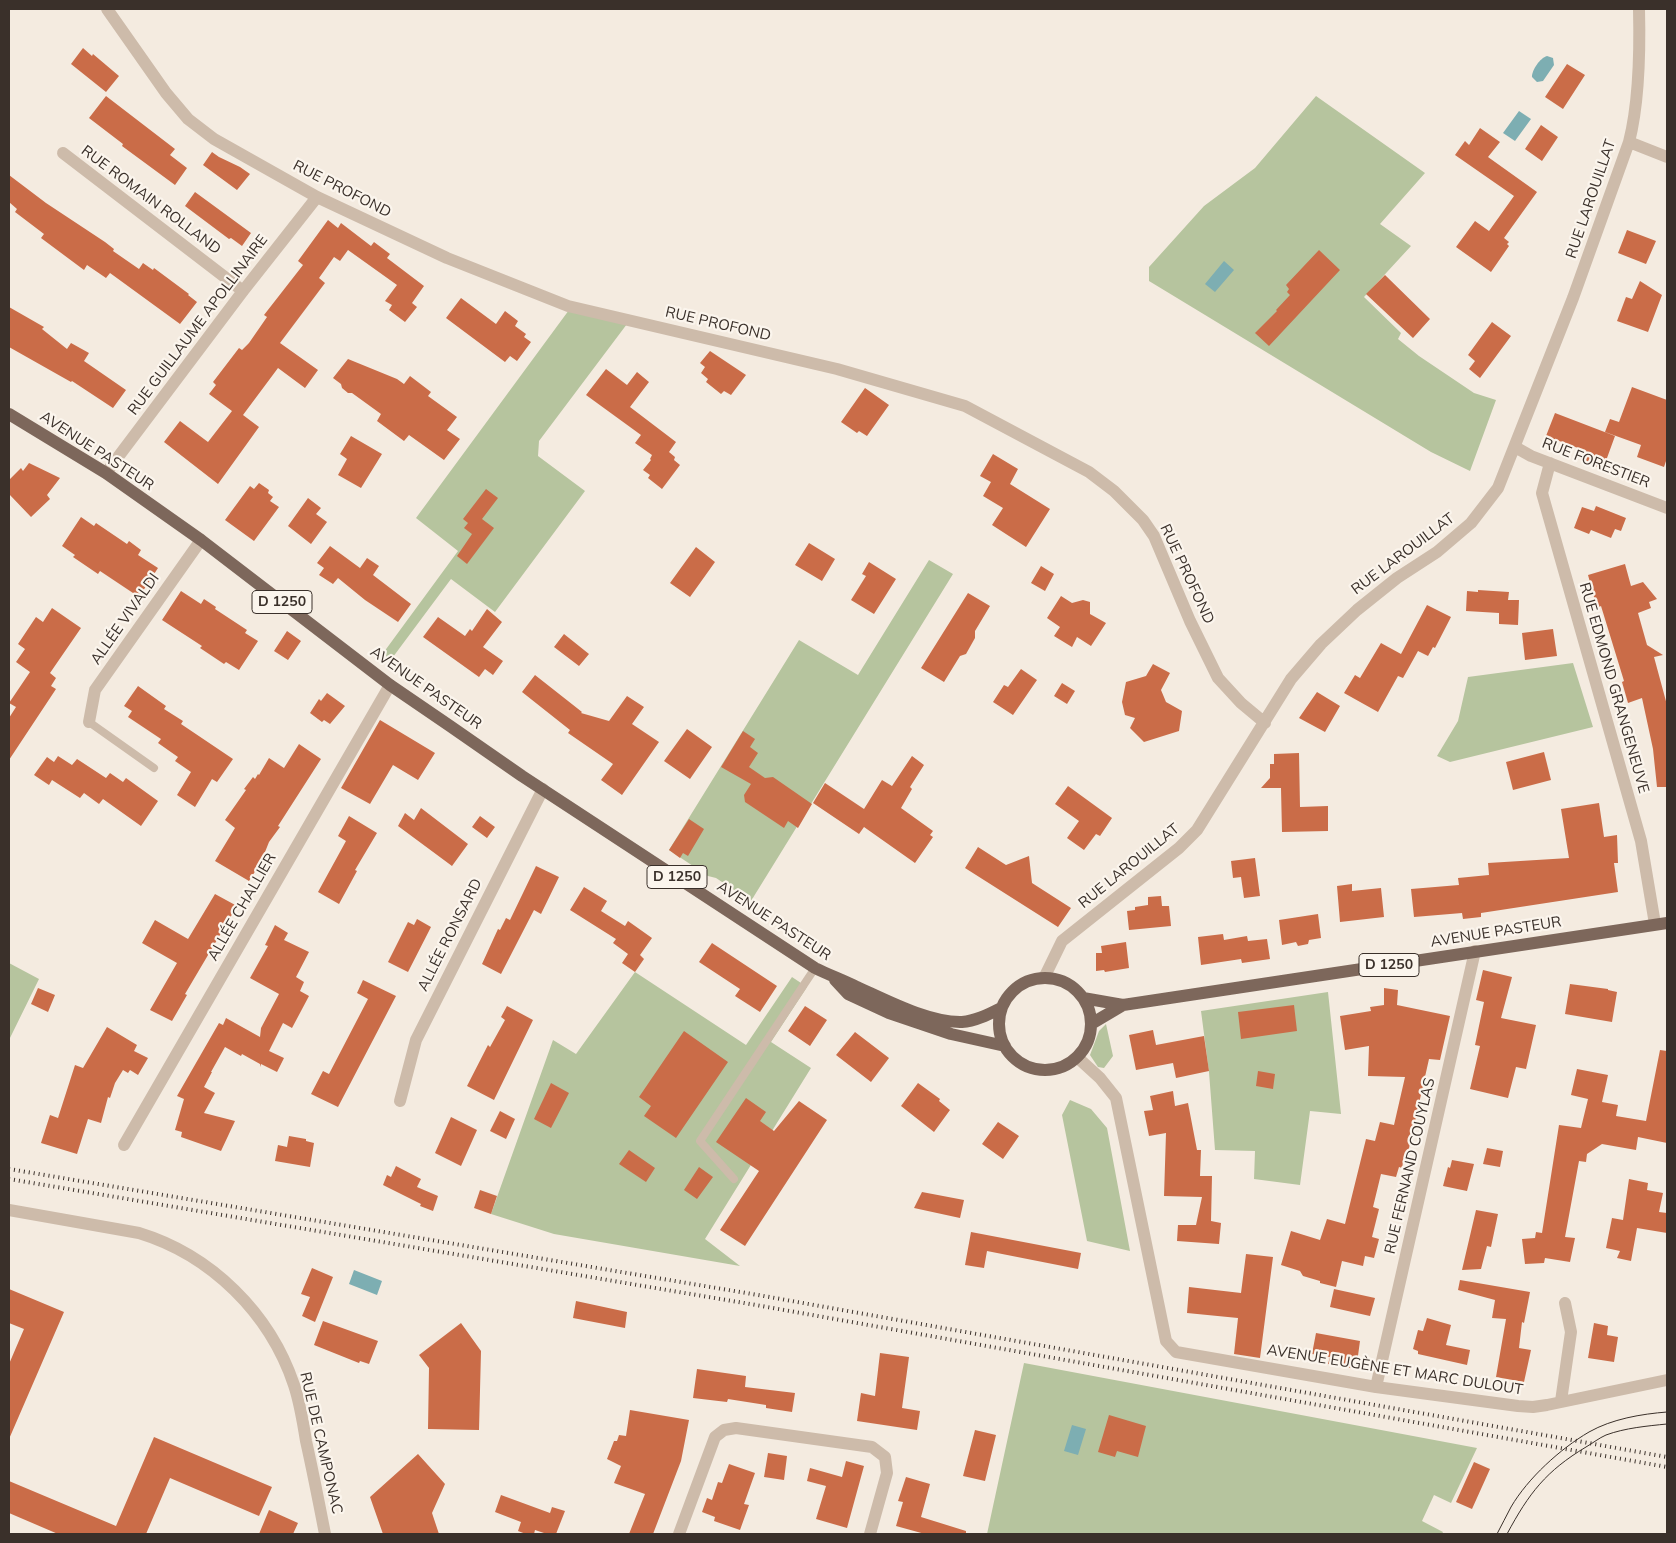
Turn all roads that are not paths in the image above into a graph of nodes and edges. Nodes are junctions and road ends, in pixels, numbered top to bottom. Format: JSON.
{"nodes":[{"id":1,"x":107,"y":9,"type":"edge"},
{"id":2,"x":1639,"y":9,"type":"edge"},
{"id":3,"x":1628,"y":142,"type":"junction"},
{"id":4,"x":63,"y":153,"type":"dead end"},
{"id":5,"x":1667,"y":157,"type":"edge"},
{"id":6,"x":317,"y":197,"type":"junction"},
{"id":7,"x":243,"y":291,"type":"junction"},
{"id":8,"x":9,"y":414,"type":"edge"},
{"id":9,"x":1515,"y":447,"type":"junction"},
{"id":10,"x":1550,"y":463,"type":"junction"},
{"id":11,"x":106,"y":473,"type":"junction"},
{"id":12,"x":1667,"y":508,"type":"edge"},
{"id":13,"x":201,"y":540,"type":"junction"},
{"id":14,"x":390,"y":685,"type":"junction"},
{"id":15,"x":89,"y":722,"type":"joint"},
{"id":16,"x":1265,"y":723,"type":"junction"},
{"id":17,"x":154,"y":768,"type":"dead end"},
{"id":18,"x":543,"y":789,"type":"junction"},
{"id":19,"x":1661,"y":923,"type":"edge"},
{"id":20,"x":1475,"y":952,"type":"junction"},
{"id":21,"x":815,"y":968,"type":"junction"},
{"id":22,"x":832,"y":977,"type":"junction"},
{"id":23,"x":1044,"y":978,"type":"junction"},
{"id":24,"x":1083,"y":998,"type":"junction"},
{"id":25,"x":1123,"y":1005,"type":"junction"},
{"id":26,"x":1002,"y":1008,"type":"junction"},
{"id":27,"x":1091,"y":1024,"type":"junction"},
{"id":28,"x":1005,"y":1046,"type":"junction"},
{"id":29,"x":1077,"y":1057,"type":"junction"},
{"id":30,"x":400,"y":1101,"type":"dead end"},
{"id":31,"x":124,"y":1145,"type":"dead end"},
{"id":32,"x":734,"y":1178,"type":"dead end"},
{"id":33,"x":9,"y":1210,"type":"edge"},
{"id":34,"x":1565,"y":1303,"type":"dead end"},
{"id":35,"x":1667,"y":1380,"type":"edge"},
{"id":36,"x":1376,"y":1387,"type":"junction"},
{"id":37,"x":1561,"y":1401,"type":"junction"},
{"id":38,"x":326,"y":1534,"type":"edge"},
{"id":39,"x":679,"y":1534,"type":"edge"},
{"id":40,"x":870,"y":1534,"type":"edge"}],
"edges":[{"from":1,"to":6,"type":"street","name":"RUE PROFOND"},
{"from":2,"to":3,"type":"street","name":"RUE LAROUILLAT"},
{"from":3,"to":5,"type":"street"},
{"from":3,"to":9,"type":"street","name":"RUE LAROUILLAT"},
{"from":4,"to":7,"type":"street","name":"RUE ROMAIN ROLLAND"},
{"from":6,"to":7,"type":"street","name":"RUE GUILLAUME APOLLINAIRE"},
{"from":6,"to":16,"type":"street","name":"RUE PROFOND"},
{"from":7,"to":11,"type":"street","name":"RUE GUILLAUME APOLLINAIRE"},
{"from":8,"to":11,"type":"main road","name":"AVENUE PASTEUR","number":"D 1250"},
{"from":9,"to":10,"type":"street","name":"RUE FORESTIER"},
{"from":9,"to":16,"type":"street","name":"RUE LAROUILLAT"},
{"from":10,"to":12,"type":"street","name":"RUE FORESTIER"},
{"from":10,"to":19,"type":"street","name":"RUE EDMOND GRANGENEUVE"},
{"from":11,"to":13,"type":"main road","name":"AVENUE PASTEUR","number":"D 1250"},
{"from":13,"to":14,"type":"main road","name":"AVENUE PASTEUR","number":"D 1250"},
{"from":13,"to":15,"type":"street","name":"ALLÉE VIVALDI"},
{"from":14,"to":18,"type":"main road","name":"AVENUE PASTEUR","number":"D 1250"},
{"from":14,"to":31,"type":"street","name":"ALLÉE CHALLIER"},
{"from":15,"to":17,"type":"lane"},
{"from":16,"to":23,"type":"street","name":"RUE LAROUILLAT"},
{"from":18,"to":21,"type":"main road","name":"AVENUE PASTEUR","number":"D 1250"},
{"from":18,"to":30,"type":"street","name":"ALLÉE RONSARD"},
{"from":19,"to":20,"type":"main road","name":"AVENUE PASTEUR","number":"D 1250"},
{"from":20,"to":25,"type":"main road","name":"AVENUE PASTEUR","number":"D 1250"},
{"from":20,"to":36,"type":"street","name":"RUE FERNAND COUYLAS"},
{"from":21,"to":22,"type":"main road","name":"AVENUE PASTEUR","number":"D 1250"},
{"from":21,"to":32,"type":"lane"},
{"from":22,"to":26,"type":"main road","name":"AVENUE PASTEUR","number":"D 1250"},
{"from":22,"to":28,"type":"main road","name":"AVENUE PASTEUR","number":"D 1250"},
{"from":23,"to":24,"type":"main road"},
{"from":23,"to":26,"type":"main road"},
{"from":24,"to":25,"type":"main road","name":"AVENUE PASTEUR","number":"D 1250"},
{"from":24,"to":27,"type":"main road"},
{"from":25,"to":27,"type":"main road","name":"AVENUE PASTEUR","number":"D 1250"},
{"from":26,"to":28,"type":"main road"},
{"from":27,"to":29,"type":"main road"},
{"from":28,"to":29,"type":"main road"},
{"from":29,"to":36,"type":"street","name":"AVENUE EUGÈNE ET MARC DULOUT"},
{"from":33,"to":38,"type":"street","name":"RUE DE CAMPONAC"},
{"from":34,"to":37,"type":"street"},
{"from":35,"to":37,"type":"street","name":"AVENUE EUGÈNE ET MARC DULOUT"},
{"from":36,"to":37,"type":"street","name":"AVENUE EUGÈNE ET MARC DULOUT"},
{"from":39,"to":40,"type":"street"}]}
